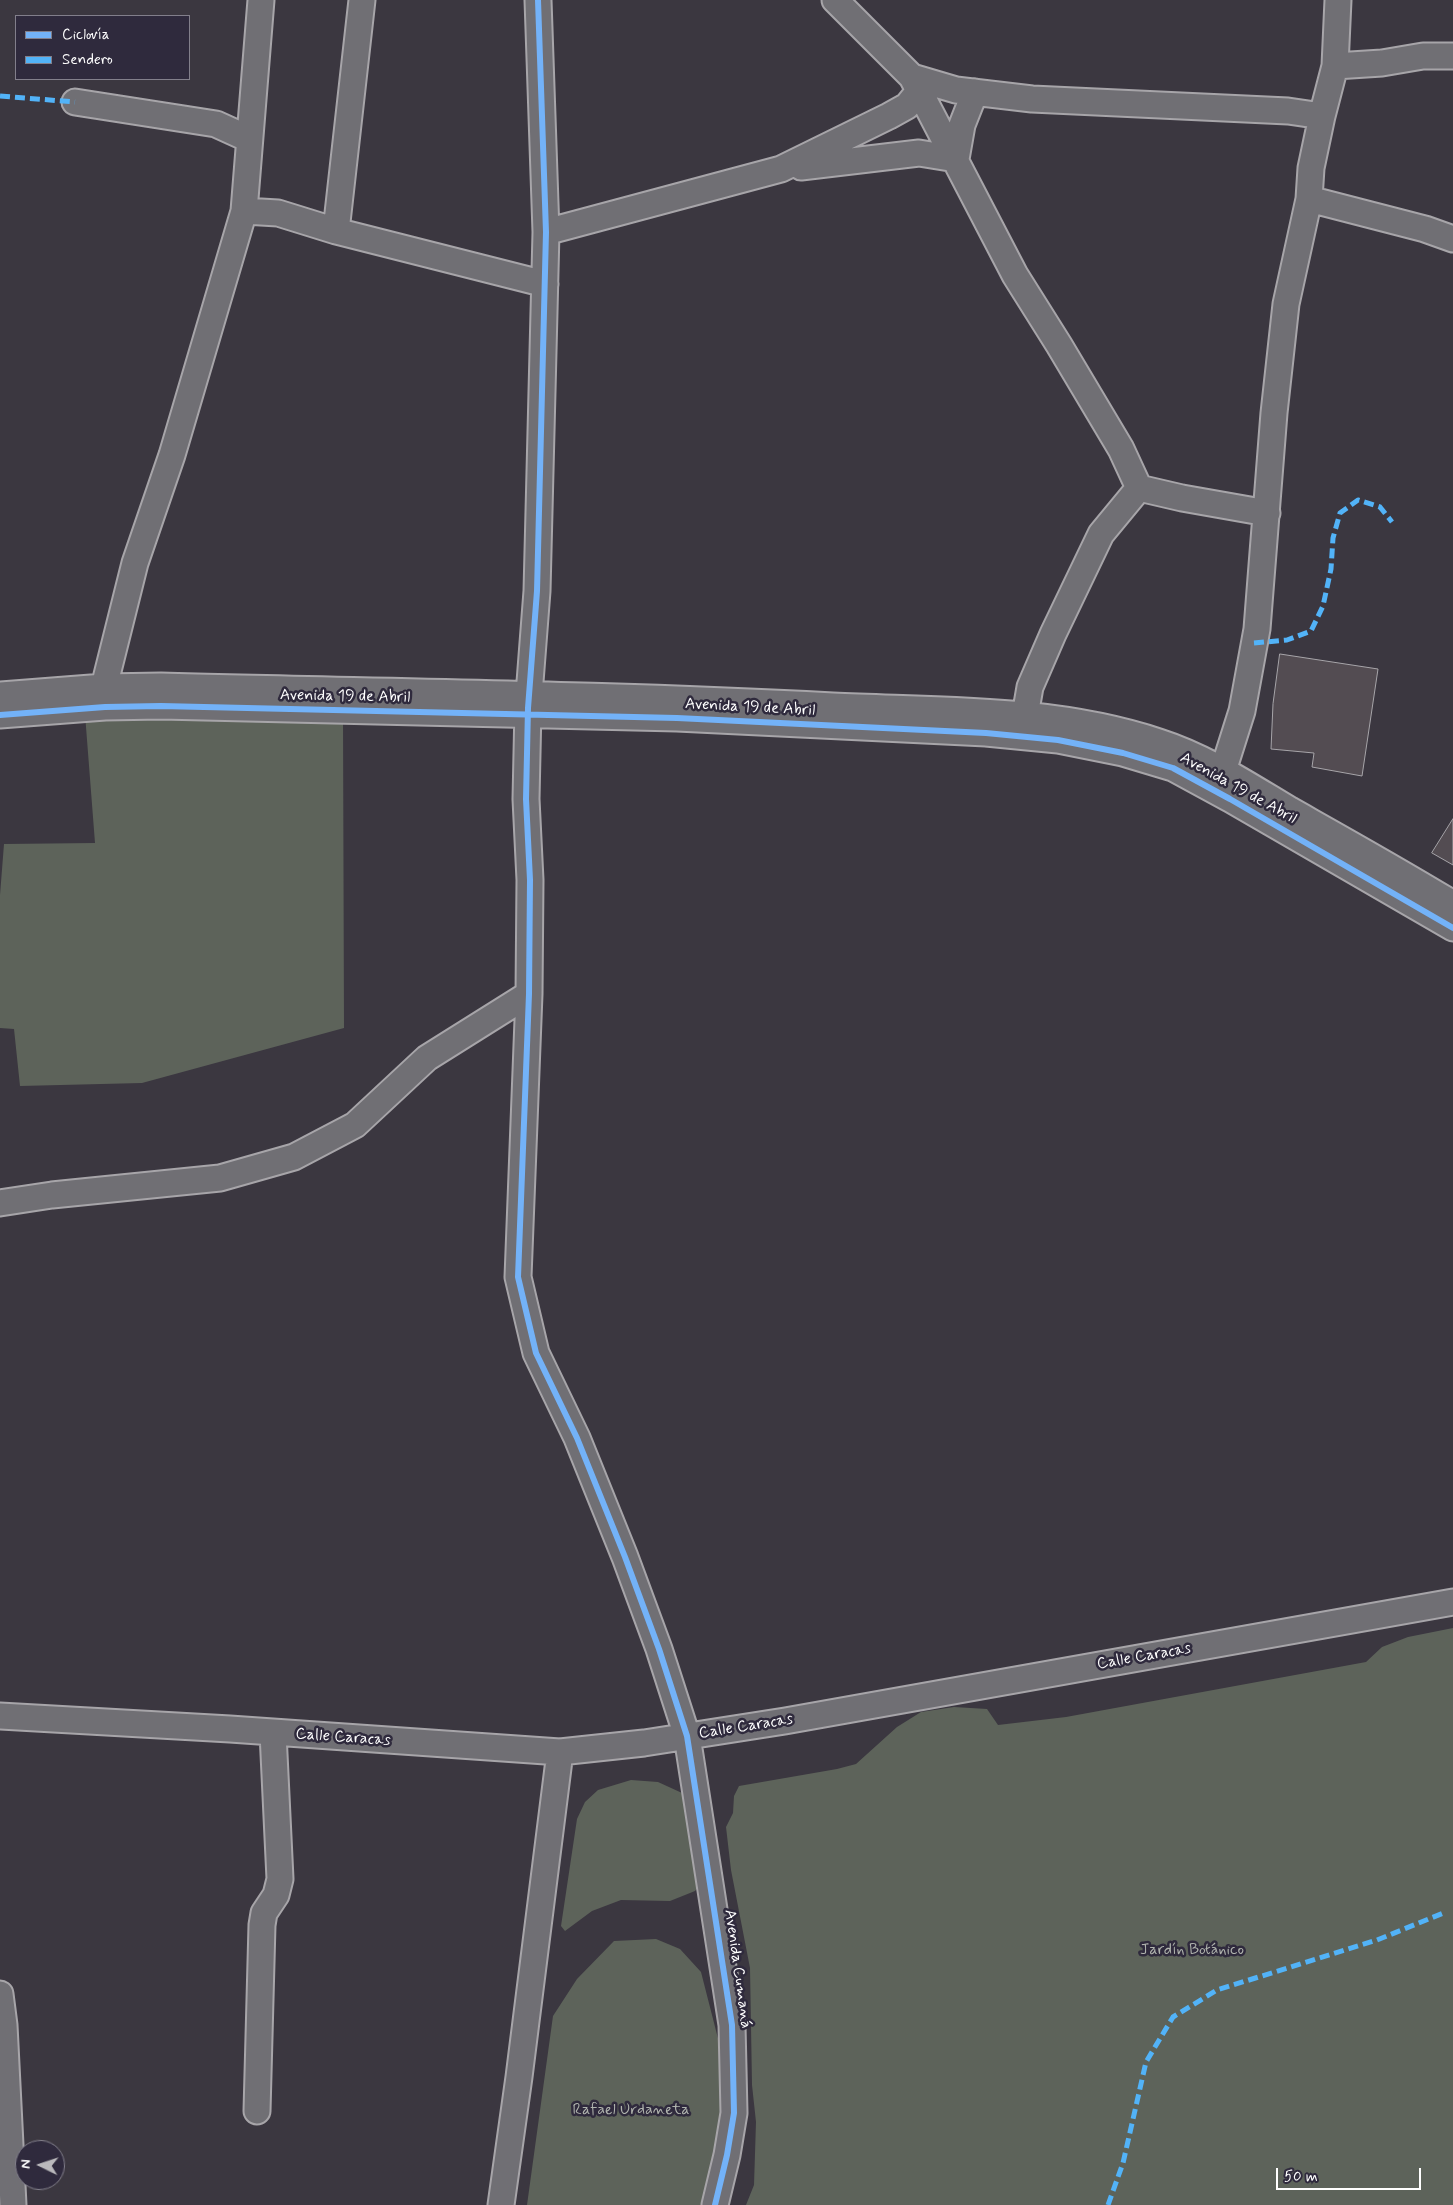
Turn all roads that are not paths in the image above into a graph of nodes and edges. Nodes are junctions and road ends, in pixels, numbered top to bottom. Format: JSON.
{"nodes":[{"id":1,"x":261,"y":0,"type":"edge"},
{"id":2,"x":362,"y":0,"type":"edge"},
{"id":3,"x":538,"y":0,"type":"edge"},
{"id":4,"x":835,"y":0,"type":"edge"},
{"id":5,"x":1338,"y":0,"type":"edge"},
{"id":6,"x":1453,"y":56,"type":"edge"},
{"id":7,"x":1335,"y":66,"type":"junction"},
{"id":8,"x":916,"y":84,"type":"junction"},
{"id":9,"x":974,"y":92,"type":"junction"},
{"id":10,"x":75,"y":102,"type":"dead end"},
{"id":11,"x":1322,"y":116,"type":"junction"},
{"id":12,"x":249,"y":138,"type":"junction"},
{"id":13,"x":956,"y":159,"type":"junction"},
{"id":14,"x":782,"y":169,"type":"junction"},
{"id":15,"x":1309,"y":199,"type":"junction"},
{"id":16,"x":244,"y":211,"type":"junction"},
{"id":17,"x":336,"y":231,"type":"junction"},
{"id":18,"x":546,"y":232,"type":"junction"},
{"id":19,"x":1453,"y":240,"type":"edge"},
{"id":20,"x":545,"y":284,"type":"junction"},
{"id":21,"x":1139,"y":488,"type":"junction"},
{"id":22,"x":1267,"y":513,"type":"junction"},
{"id":23,"x":104,"y":687,"type":"junction"},
{"id":24,"x":0,"y":695,"type":"edge"},
{"id":25,"x":528,"y":704,"type":"junction"},
{"id":26,"x":0,"y":715,"type":"edge"},
{"id":27,"x":1025,"y":716,"type":"junction"},
{"id":28,"x":1223,"y":772,"type":"junction"},
{"id":29,"x":1453,"y":904,"type":"edge"},
{"id":30,"x":1453,"y":928,"type":"edge"},
{"id":31,"x":529,"y":994,"type":"junction"},
{"id":32,"x":0,"y":1203,"type":"edge"},
{"id":33,"x":1453,"y":1602,"type":"edge"},
{"id":34,"x":0,"y":1716,"type":"edge"},
{"id":35,"x":273,"y":1732,"type":"junction"},
{"id":36,"x":687,"y":1736,"type":"junction"},
{"id":37,"x":560,"y":1752,"type":"junction"},
{"id":38,"x":0,"y":1994,"type":"edge"},
{"id":39,"x":2,"y":2025,"type":"edge"},
{"id":40,"x":257,"y":2111,"type":"dead end"},
{"id":41,"x":13,"y":2205,"type":"edge"},
{"id":42,"x":500,"y":2205,"type":"edge"},
{"id":43,"x":715,"y":2205,"type":"edge"}],
"edges":[{"from":1,"to":12,"type":"street"},
{"from":2,"to":17,"type":"street"},
{"from":3,"to":18,"type":"street","name":"Avenida Cumaná"},
{"from":4,"to":8,"type":"street"},
{"from":5,"to":7,"type":"street"},
{"from":6,"to":7,"type":"street"},
{"from":7,"to":11,"type":"street"},
{"from":8,"to":9,"type":"street"},
{"from":8,"to":13,"type":"street"},
{"from":8,"to":14,"type":"street"},
{"from":9,"to":11,"type":"street"},
{"from":9,"to":13,"type":"street"},
{"from":10,"to":12,"type":"street"},
{"from":11,"to":15,"type":"street"},
{"from":12,"to":16,"type":"street"},
{"from":13,"to":14,"type":"street"},
{"from":13,"to":21,"type":"street"},
{"from":14,"to":18,"type":"street"},
{"from":15,"to":19,"type":"street"},
{"from":15,"to":22,"type":"street"},
{"from":16,"to":17,"type":"street"},
{"from":16,"to":23,"type":"street"},
{"from":17,"to":20,"type":"street"},
{"from":18,"to":20,"type":"street","name":"Avenida Cumaná"},
{"from":20,"to":25,"type":"street","name":"Avenida Cumaná"},
{"from":21,"to":22,"type":"street"},
{"from":21,"to":27,"type":"street"},
{"from":22,"to":28,"type":"street"},
{"from":23,"to":24,"type":"street","name":"Avenida 19 de Abril"},
{"from":23,"to":25,"type":"street","name":"Avenida 19 de Abril"},
{"from":25,"to":26,"type":"street","name":"Avenida 19 de Abril"},
{"from":25,"to":27,"type":"street","name":"Avenida 19 de Abril"},
{"from":25,"to":30,"type":"street","name":"Avenida 19 de Abril"},
{"from":25,"to":31,"type":"street","name":"Avenida Cumaná"},
{"from":27,"to":28,"type":"street","name":"Avenida 19 de Abril"},
{"from":28,"to":29,"type":"street","name":"Avenida 19 de Abril"},
{"from":31,"to":32,"type":"street"},
{"from":31,"to":36,"type":"street","name":"Avenida Cumaná"},
{"from":33,"to":36,"type":"street","name":"Calle Caracas"},
{"from":34,"to":35,"type":"street","name":"Calle Caracas"},
{"from":35,"to":37,"type":"street","name":"Calle Caracas"},
{"from":35,"to":40,"type":"street"},
{"from":36,"to":37,"type":"street","name":"Calle Caracas"},
{"from":36,"to":43,"type":"street","name":"Avenida Cumaná"},
{"from":37,"to":42,"type":"street"},
{"from":38,"to":39,"type":"street"},
{"from":39,"to":41,"type":"street"}]}
